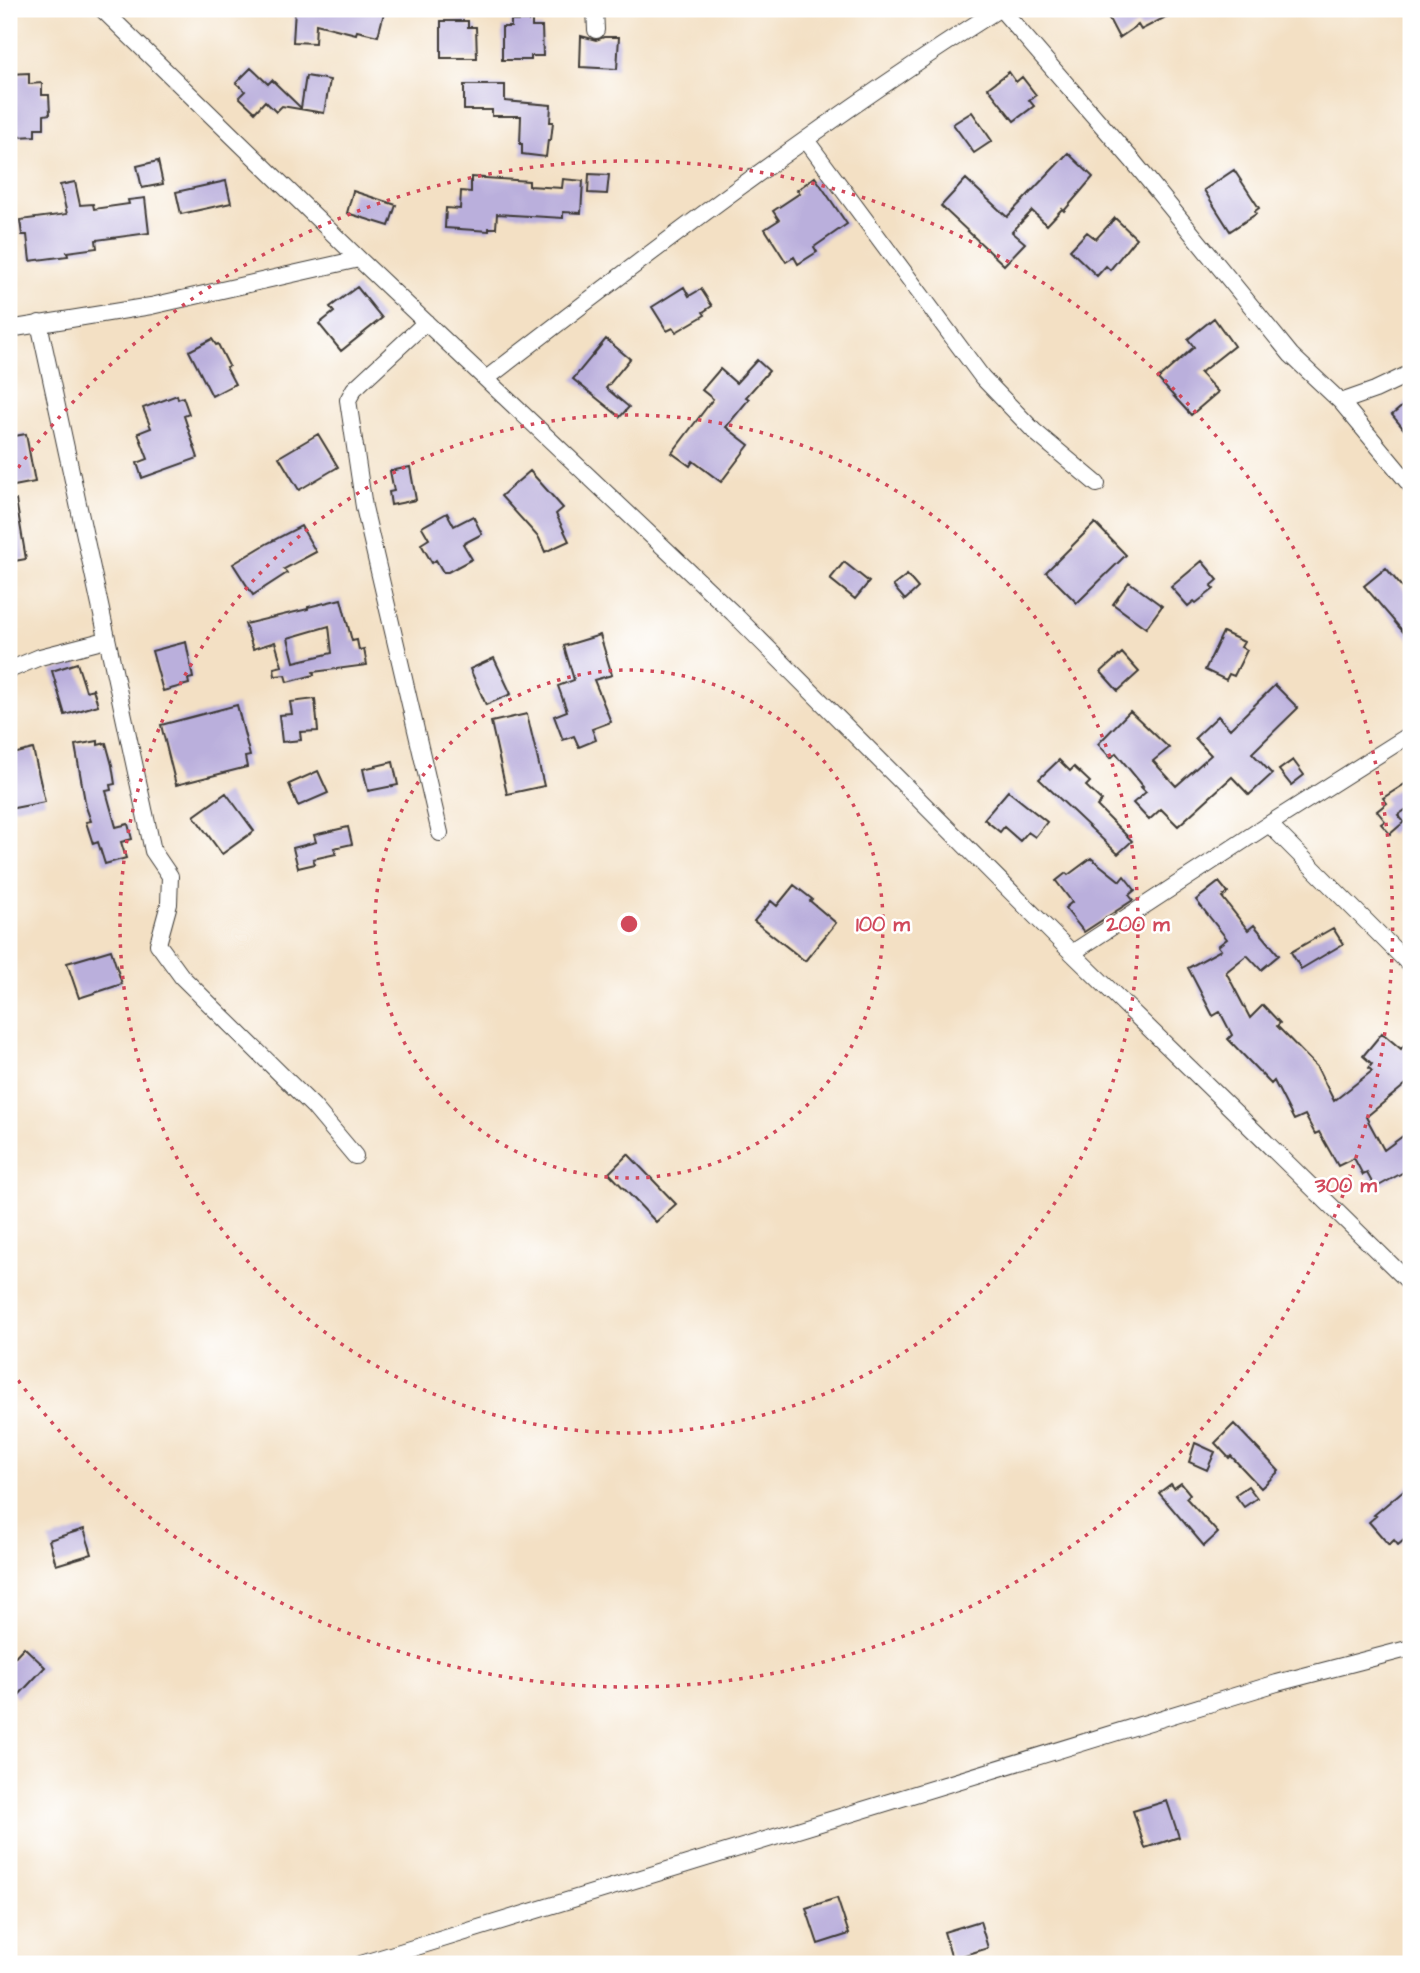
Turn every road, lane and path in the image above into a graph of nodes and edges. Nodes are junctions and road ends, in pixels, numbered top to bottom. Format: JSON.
{"nodes":[{"id":1,"x":102,"y":9,"type":"edge"},
{"id":2,"x":595,"y":9,"type":"edge"},
{"id":3,"x":996,"y":10,"type":"edge"},
{"id":4,"x":596,"y":30,"type":"dead end"},
{"id":5,"x":806,"y":140,"type":"junction"},
{"id":6,"x":359,"y":259,"type":"junction"},
{"id":7,"x":426,"y":322,"type":"junction"},
{"id":8,"x":39,"y":323,"type":"junction"},
{"id":9,"x":9,"y":328,"type":"edge"},
{"id":10,"x":1411,"y":373,"type":"edge"},
{"id":11,"x":486,"y":379,"type":"junction"},
{"id":12,"x":1341,"y":402,"type":"junction"},
{"id":13,"x":1097,"y":484,"type":"dead end"},
{"id":14,"x":1411,"y":486,"type":"edge"},
{"id":15,"x":106,"y":640,"type":"junction"},
{"id":16,"x":9,"y":670,"type":"edge"},
{"id":17,"x":1411,"y":734,"type":"edge"},
{"id":18,"x":1269,"y":824,"type":"junction"},
{"id":19,"x":440,"y":833,"type":"dead end"},
{"id":20,"x":1072,"y":953,"type":"junction"},
{"id":21,"x":1411,"y":966,"type":"edge"},
{"id":22,"x":355,"y":1156,"type":"dead end"},
{"id":23,"x":1411,"y":1284,"type":"edge"},
{"id":24,"x":1411,"y":1648,"type":"edge"},
{"id":25,"x":361,"y":1964,"type":"edge"}],
"edges":[{"from":1,"to":6,"type":"street"},
{"from":2,"to":4,"type":"street"},
{"from":3,"to":5,"type":"street"},
{"from":3,"to":12,"type":"street"},
{"from":5,"to":11,"type":"street"},
{"from":5,"to":13,"type":"street"},
{"from":6,"to":7,"type":"street"},
{"from":6,"to":8,"type":"street"},
{"from":7,"to":11,"type":"street"},
{"from":7,"to":19,"type":"street"},
{"from":8,"to":9,"type":"street"},
{"from":8,"to":15,"type":"street"},
{"from":10,"to":12,"type":"street"},
{"from":11,"to":20,"type":"street"},
{"from":12,"to":14,"type":"street"},
{"from":15,"to":16,"type":"street"},
{"from":15,"to":22,"type":"street"},
{"from":17,"to":18,"type":"street"},
{"from":18,"to":20,"type":"street"},
{"from":18,"to":21,"type":"street"},
{"from":20,"to":23,"type":"street"},
{"from":24,"to":25,"type":"street"}]}
